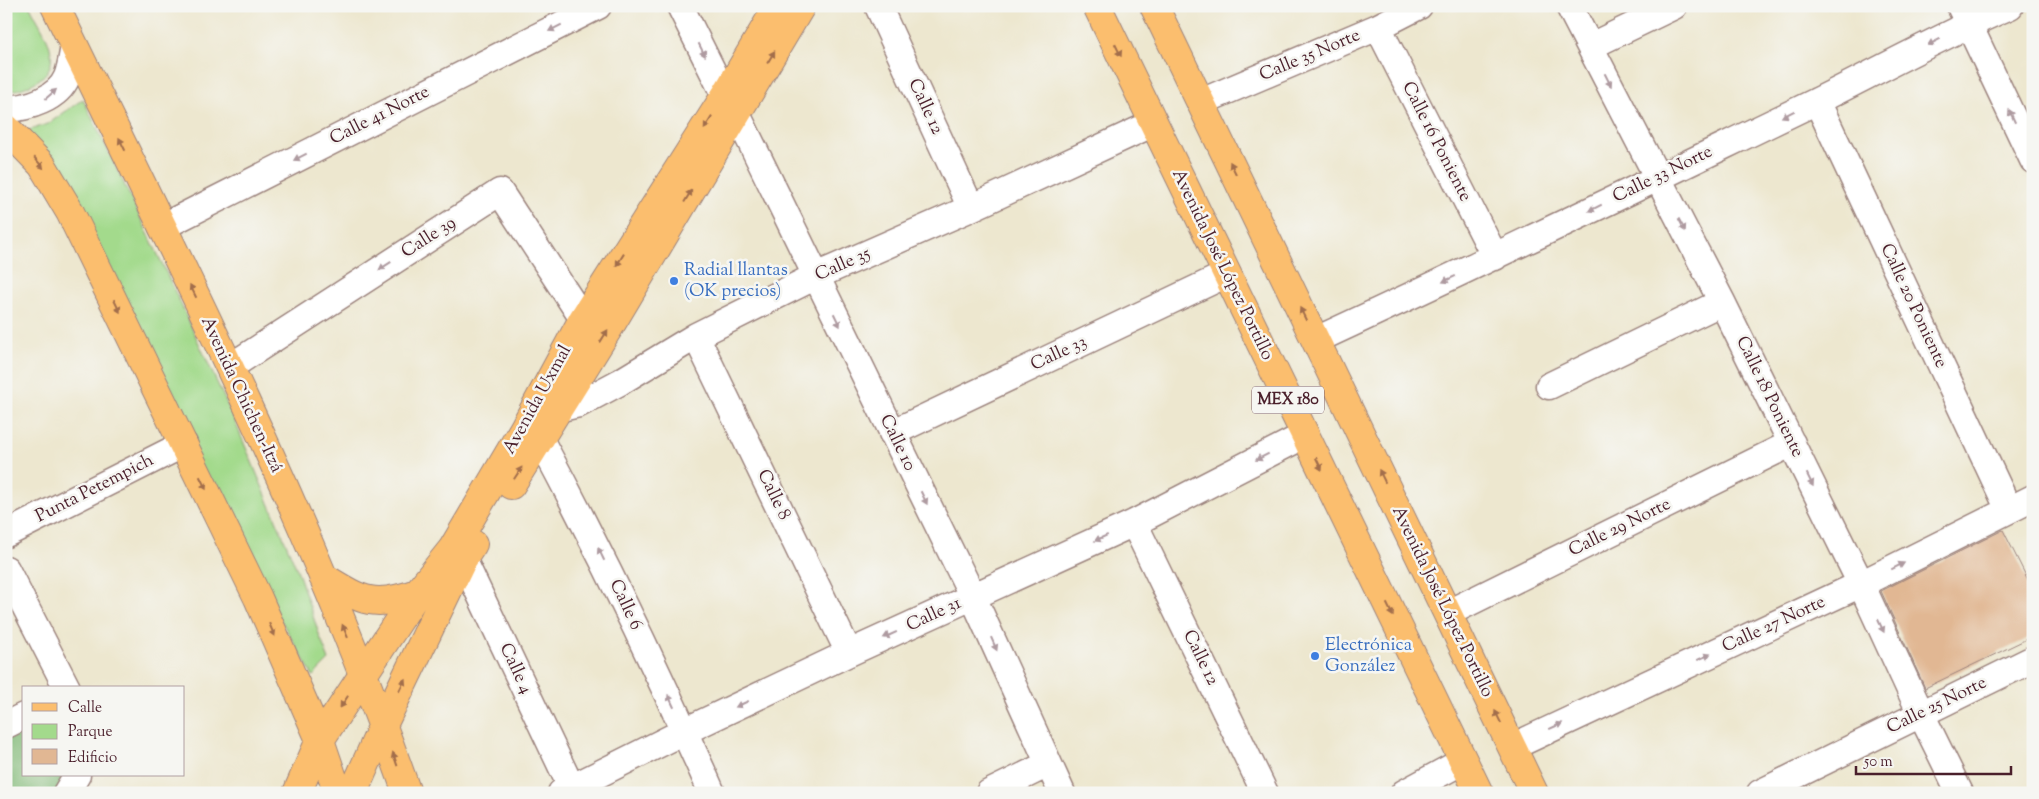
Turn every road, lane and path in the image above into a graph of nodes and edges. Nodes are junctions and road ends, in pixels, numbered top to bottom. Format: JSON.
{"nodes":[{"id":1,"x":55,"y":6,"type":"edge"},
{"id":2,"x":598,"y":6,"type":"edge"},
{"id":3,"x":680,"y":6,"type":"edge"},
{"id":4,"x":778,"y":6,"type":"edge"},
{"id":5,"x":801,"y":6,"type":"edge"},
{"id":6,"x":878,"y":6,"type":"edge"},
{"id":7,"x":1097,"y":6,"type":"edge"},
{"id":8,"x":1154,"y":6,"type":"edge"},
{"id":9,"x":1569,"y":6,"type":"edge"},
{"id":10,"x":1674,"y":6,"type":"edge"},
{"id":11,"x":2010,"y":6,"type":"edge"},
{"id":12,"x":1414,"y":7,"type":"edge"},
{"id":13,"x":1964,"y":15,"type":"edge"},
{"id":14,"x":1378,"y":27,"type":"junction"},
{"id":15,"x":74,"y":46,"type":"junction"},
{"id":16,"x":1591,"y":46,"type":"junction"},
{"id":17,"x":1817,"y":101,"type":"junction"},
{"id":18,"x":1201,"y":102,"type":"junction"},
{"id":19,"x":731,"y":105,"type":"junction"},
{"id":20,"x":6,"y":109,"type":"edge"},
{"id":21,"x":1154,"y":124,"type":"junction"},
{"id":22,"x":6,"y":128,"type":"edge"},
{"id":23,"x":2033,"y":160,"type":"edge"},
{"id":24,"x":1657,"y":178,"type":"junction"},
{"id":25,"x":972,"y":208,"type":"junction"},
{"id":26,"x":162,"y":226,"type":"junction"},
{"id":27,"x":1495,"y":257,"type":"junction"},
{"id":28,"x":1227,"y":274,"type":"junction"},
{"id":29,"x":816,"y":276,"type":"junction"},
{"id":30,"x":1722,"y":302,"type":"junction"},
{"id":31,"x":583,"y":319,"type":"junction"},
{"id":32,"x":696,"y":336,"type":"junction"},
{"id":33,"x":1316,"y":340,"type":"junction"},
{"id":34,"x":230,"y":367,"type":"junction"},
{"id":35,"x":1549,"y":386,"type":"dead end"},
{"id":36,"x":550,"y":400,"type":"junction"},
{"id":37,"x":532,"y":433,"type":"junction"},
{"id":38,"x":892,"y":433,"type":"junction"},
{"id":39,"x":1305,"y":435,"type":"junction"},
{"id":40,"x":1792,"y":443,"type":"junction"},
{"id":41,"x":184,"y":444,"type":"junction"},
{"id":42,"x":2033,"y":498,"type":"edge"},
{"id":43,"x":2009,"y":510,"type":"junction"},
{"id":44,"x":1134,"y":523,"type":"junction"},
{"id":45,"x":6,"y":534,"type":"edge"},
{"id":46,"x":458,"y":553,"type":"junction"},
{"id":47,"x":6,"y":569,"type":"edge"},
{"id":48,"x":323,"y":577,"type":"junction"},
{"id":49,"x":1861,"y":584,"type":"junction"},
{"id":50,"x":417,"y":594,"type":"junction"},
{"id":51,"x":973,"y":597,"type":"junction"},
{"id":52,"x":1448,"y":613,"type":"junction"},
{"id":53,"x":849,"y":653,"type":"junction"},
{"id":54,"x":2033,"y":659,"type":"edge"},
{"id":55,"x":363,"y":673,"type":"junction"},
{"id":56,"x":66,"y":686,"type":"edge"},
{"id":57,"x":1921,"y":714,"type":"junction"},
{"id":58,"x":22,"y":717,"type":"edge"},
{"id":59,"x":383,"y":724,"type":"junction"},
{"id":60,"x":6,"y":725,"type":"edge"},
{"id":61,"x":685,"y":731,"type":"junction"},
{"id":62,"x":320,"y":740,"type":"junction"},
{"id":63,"x":1512,"y":747,"type":"junction"},
{"id":64,"x":1463,"y":761,"type":"junction"},
{"id":65,"x":1048,"y":764,"type":"junction"},
{"id":66,"x":75,"y":776,"type":"edge"},
{"id":67,"x":569,"y":791,"type":"edge"},
{"id":68,"x":66,"y":793,"type":"edge"},
{"id":69,"x":297,"y":793,"type":"edge"},
{"id":70,"x":338,"y":793,"type":"edge"},
{"id":71,"x":353,"y":793,"type":"edge"},
{"id":72,"x":407,"y":793,"type":"edge"},
{"id":73,"x":712,"y":793,"type":"edge"},
{"id":74,"x":989,"y":793,"type":"edge"},
{"id":75,"x":1062,"y":793,"type":"edge"},
{"id":76,"x":1265,"y":793,"type":"edge"},
{"id":77,"x":1404,"y":793,"type":"edge"},
{"id":78,"x":1479,"y":793,"type":"edge"},
{"id":79,"x":1534,"y":793,"type":"edge"},
{"id":80,"x":1760,"y":793,"type":"edge"},
{"id":81,"x":1960,"y":793,"type":"edge"}],
"edges":[{"from":1,"to":15,"type":"main road","name":"Avenida Chichen-Itzá"},
{"from":2,"to":26,"type":"street","name":"Calle 41 Norte","one_way":true},
{"from":3,"to":19,"type":"street","name":"Calle 10","one_way":true},
{"from":4,"to":19,"type":"main road","name":"Avenida Uxmal"},
{"from":19,"to":5,"type":"main road","name":"Avenida Uxmal","one_way":true},
{"from":6,"to":25,"type":"street","name":"Calle 12"},
{"from":7,"to":21,"type":"main road","name":"Avenida José López Portillo","number":"MEX 180","one_way":true},
{"from":8,"to":18,"type":"main road","name":"Avenida José López Portillo","number":"MEX 180"},
{"from":9,"to":16,"type":"street","name":"Calle 18 Poniente"},
{"from":10,"to":16,"type":"street"},
{"from":11,"to":13,"type":"street","name":"Calle 33 Norte"},
{"from":12,"to":14,"type":"street","name":"Calle 35 Norte"},
{"from":13,"to":17,"type":"street","name":"Calle 33 Norte","one_way":true},
{"from":23,"to":13,"type":"street","one_way":true},
{"from":14,"to":18,"type":"street","name":"Calle 35 Norte"},
{"from":14,"to":27,"type":"street","name":"Calle 16 Poniente"},
{"from":20,"to":15,"type":"street","one_way":true},
{"from":26,"to":15,"type":"main road","name":"Avenida Chichen-Itzá","one_way":true},
{"from":16,"to":24,"type":"street","name":"Calle 18 Poniente","one_way":true},
{"from":17,"to":24,"type":"street","name":"Calle 33 Norte","one_way":true},
{"from":17,"to":43,"type":"street","name":"Calle 20 Poniente"},
{"from":33,"to":18,"type":"main road","name":"Avenida José López Portillo","number":"MEX 180","one_way":true},
{"from":19,"to":29,"type":"street","name":"Calle 10"},
{"from":19,"to":31,"type":"main road","name":"Avenida Uxmal","one_way":true},
{"from":36,"to":19,"type":"main road","name":"Avenida Uxmal","one_way":true},
{"from":21,"to":25,"type":"street","name":"Calle 35"},
{"from":21,"to":28,"type":"main road","name":"Avenida José López Portillo","number":"MEX 180"},
{"from":22,"to":41,"type":"main road","one_way":true},
{"from":24,"to":27,"type":"street","name":"Calle 33 Norte","one_way":true},
{"from":24,"to":30,"type":"street","name":"Calle 18 Poniente","one_way":true},
{"from":25,"to":29,"type":"street","name":"Calle 35"},
{"from":34,"to":26,"type":"main road","name":"Avenida Chichen-Itzá","one_way":true},
{"from":27,"to":33,"type":"street","name":"Calle 33 Norte","one_way":true},
{"from":28,"to":38,"type":"street","name":"Calle 33"},
{"from":28,"to":39,"type":"main road","name":"Avenida José López Portillo","number":"MEX 180"},
{"from":29,"to":32,"type":"street","name":"Calle 35"},
{"from":29,"to":38,"type":"street","name":"Calle 10","one_way":true},
{"from":30,"to":35,"type":"street"},
{"from":30,"to":40,"type":"street","name":"Calle 18 Poniente"},
{"from":31,"to":34,"type":"street","name":"Calle 39","one_way":true},
{"from":31,"to":36,"type":"main road","name":"Avenida Uxmal"},
{"from":32,"to":36,"type":"street","name":"Calle 35"},
{"from":32,"to":53,"type":"street","name":"Calle 8"},
{"from":52,"to":33,"type":"main road","name":"Avenida José López Portillo","number":"MEX 180","one_way":true},
{"from":34,"to":48,"type":"main road","name":"Avenida Chichen-Itzá"},
{"from":36,"to":37,"type":"main road","name":"Avenida Uxmal"},
{"from":37,"to":46,"type":"main road","name":"Avenida Uxmal"},
{"from":61,"to":37,"type":"street","name":"Calle 6","one_way":true},
{"from":38,"to":51,"type":"street","name":"Calle 10","one_way":true},
{"from":39,"to":44,"type":"street","name":"Calle 31","one_way":true},
{"from":39,"to":64,"type":"main road","name":"Avenida José López Portillo","number":"MEX 180","one_way":true},
{"from":40,"to":49,"type":"street","name":"Calle 18 Poniente","one_way":true},
{"from":40,"to":52,"type":"street","name":"Calle 29 Norte"},
{"from":41,"to":45,"type":"street","name":"Punta Petempich"},
{"from":41,"to":62,"type":"main road","one_way":true},
{"from":42,"to":43,"type":"street","name":"Calle 27 Norte"},
{"from":49,"to":43,"type":"street","name":"Calle 27 Norte","one_way":true},
{"from":44,"to":51,"type":"street","name":"Calle 31","one_way":true},
{"from":44,"to":76,"type":"street","name":"Calle 12"},
{"from":46,"to":50,"type":"main road","name":"Avenida Uxmal"},
{"from":59,"to":46,"type":"main road","name":"Avenida Uxmal","one_way":true},
{"from":46,"to":67,"type":"street","name":"Calle 4"},
{"from":47,"to":56,"type":"street"},
{"from":48,"to":50,"type":"main road"},
{"from":55,"to":48,"type":"main road","name":"Avenida Chichen-Itzá","one_way":true},
{"from":49,"to":57,"type":"street","name":"Calle 18 Poniente","one_way":true},
{"from":63,"to":49,"type":"street","name":"Calle 27 Norte","one_way":true},
{"from":50,"to":55,"type":"main road","name":"Avenida Uxmal"},
{"from":51,"to":53,"type":"street","name":"Calle 31","one_way":true},
{"from":51,"to":65,"type":"street","name":"Calle 10","one_way":true},
{"from":63,"to":52,"type":"main road","name":"Avenida José López Portillo","number":"MEX 180","one_way":true},
{"from":53,"to":61,"type":"street","name":"Calle 31","one_way":true},
{"from":54,"to":57,"type":"street","name":"Calle 25 Norte"},
{"from":55,"to":59,"type":"main road","name":"Avenida Chichen-Itzá"},
{"from":55,"to":62,"type":"main road","name":"Avenida Uxmal","one_way":true},
{"from":57,"to":80,"type":"street","name":"Calle 25 Norte"},
{"from":57,"to":81,"type":"street","name":"Calle 18 Poniente"},
{"from":58,"to":60,"type":"street"},
{"from":59,"to":71,"type":"main road","name":"Avenida Uxmal"},
{"from":72,"to":59,"type":"main road","name":"Avenida Chichen-Itzá","one_way":true},
{"from":61,"to":67,"type":"street","name":"Calle 31"},
{"from":61,"to":73,"type":"street","name":"Calle 6"},
{"from":62,"to":69,"type":"main road","name":"Avenida Uxmal"},
{"from":62,"to":70,"type":"main road"},
{"from":63,"to":79,"type":"main road","name":"Avenida José López Portillo","number":"MEX 180"},
{"from":64,"to":77,"type":"street"},
{"from":64,"to":78,"type":"main road","name":"Avenida José López Portillo","number":"MEX 180"},
{"from":65,"to":74,"type":"street"},
{"from":65,"to":75,"type":"street","name":"Calle 10"},
{"from":66,"to":68,"type":"street"}]}
